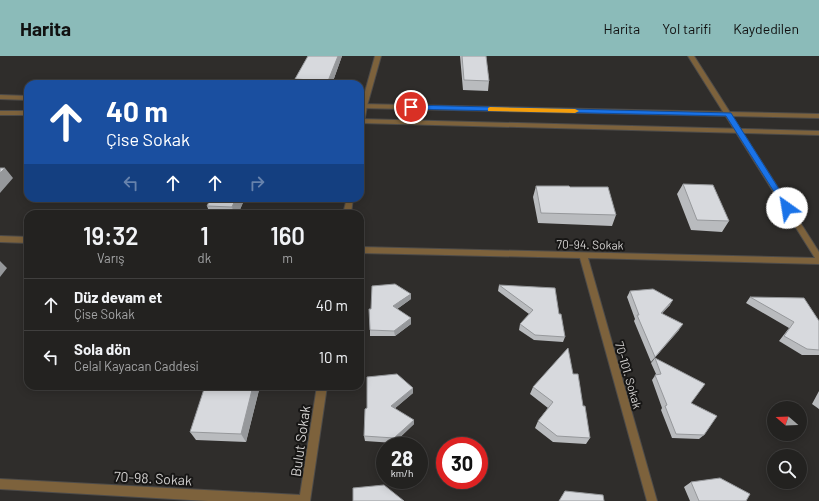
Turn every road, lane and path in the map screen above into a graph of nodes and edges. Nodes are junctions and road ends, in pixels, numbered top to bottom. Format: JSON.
{"nodes":[{"id":1,"x":378,"y":56,"type":"edge"},
{"id":2,"x":692,"y":56,"type":"edge"},
{"id":3,"x":0,"y":97,"type":"edge"},
{"id":4,"x":24,"y":98,"type":"edge"},
{"id":5,"x":364,"y":100,"type":"edge"},
{"id":6,"x":364,"y":106,"type":"edge"},
{"id":7,"x":0,"y":113,"type":"edge"},
{"id":8,"x":24,"y":113,"type":"edge"},
{"id":9,"x":728,"y":114,"type":"junction"},
{"id":10,"x":819,"y":116,"type":"edge"},
{"id":11,"x":364,"y":121,"type":"edge"},
{"id":12,"x":740,"y":131,"type":"junction"},
{"id":13,"x":819,"y":133,"type":"edge"},
{"id":14,"x":0,"y":239,"type":"edge"},
{"id":15,"x":24,"y":240,"type":"edge"},
{"id":16,"x":364,"y":250,"type":"edge"},
{"id":17,"x":583,"y":255,"type":"junction"},
{"id":18,"x":819,"y":260,"type":"edge"},
{"id":19,"x":321,"y":390,"type":"edge"},
{"id":20,"x":1,"y":485,"type":"edge"},
{"id":21,"x":305,"y":501,"type":"edge"},
{"id":22,"x":652,"y":501,"type":"edge"}],
"edges":[{"from":1,"to":5,"type":"street"},
{"from":2,"to":9,"type":"street"},
{"from":3,"to":4,"type":"street"},
{"from":6,"to":9,"type":"street"},
{"from":7,"to":8,"type":"street"},
{"from":9,"to":10,"type":"street"},
{"from":9,"to":12,"type":"street"},
{"from":11,"to":12,"type":"street"},
{"from":12,"to":13,"type":"street"},
{"from":12,"to":18,"type":"street"},
{"from":14,"to":15,"type":"street"},
{"from":16,"to":17,"type":"street","name":"70-94. Sokak"},
{"from":17,"to":18,"type":"street","name":"70-94. Sokak"},
{"from":17,"to":22,"type":"street","name":"70-101. Sokak"},
{"from":19,"to":21,"type":"street","name":"Bulut Sokak"},
{"from":20,"to":21,"type":"street","name":"70-98. Sokak"}]}
